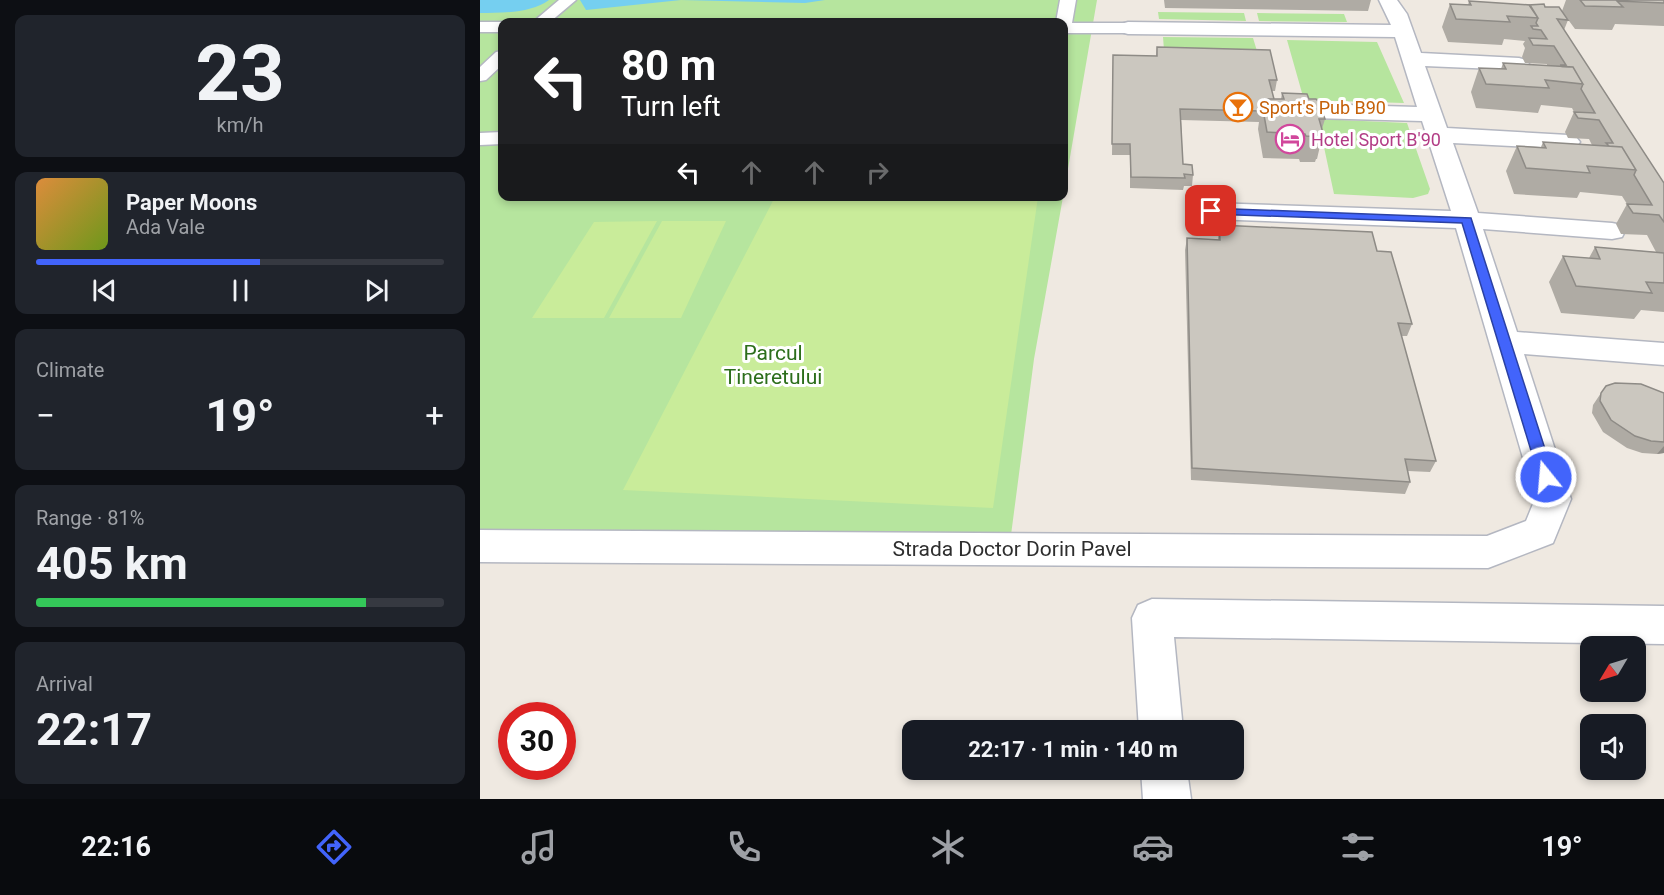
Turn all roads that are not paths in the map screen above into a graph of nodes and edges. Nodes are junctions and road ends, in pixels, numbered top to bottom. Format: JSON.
{"nodes":[{"id":1,"x":568,"y":0,"type":"edge"},
{"id":2,"x":1068,"y":0,"type":"edge"},
{"id":3,"x":1395,"y":10,"type":"edge"},
{"id":4,"x":546,"y":18,"type":"edge"},
{"id":5,"x":1065,"y":18,"type":"edge"},
{"id":6,"x":480,"y":27,"type":"edge"},
{"id":7,"x":498,"y":27,"type":"edge"},
{"id":8,"x":1068,"y":28,"type":"edge"},
{"id":9,"x":1128,"y":28,"type":"joint"},
{"id":10,"x":1413,"y":59,"type":"junction"},
{"id":11,"x":498,"y":60,"type":"edge"},
{"id":12,"x":1519,"y":64,"type":"edge"},
{"id":13,"x":480,"y":76,"type":"edge"},
{"id":14,"x":1312,"y":111,"type":"edge"},
{"id":15,"x":1434,"y":124,"type":"junction"},
{"id":16,"x":498,"y":138,"type":"edge"},
{"id":17,"x":480,"y":139,"type":"edge"},
{"id":18,"x":1568,"y":142,"type":"edge"},
{"id":19,"x":1211,"y":211,"type":"dead end"},
{"id":20,"x":1467,"y":220,"type":"junction"},
{"id":21,"x":1612,"y":231,"type":"dead end"},
{"id":22,"x":1505,"y":342,"type":"junction"},
{"id":23,"x":1664,"y":354,"type":"edge"},
{"id":24,"x":480,"y":546,"type":"edge"},
{"id":25,"x":1664,"y":625,"type":"edge"},
{"id":26,"x":1160,"y":720,"type":"edge"},
{"id":27,"x":1165,"y":780,"type":"edge"},
{"id":28,"x":1167,"y":799,"type":"edge"}],
"edges":[{"from":1,"to":4,"type":"street"},
{"from":2,"to":5,"type":"street"},
{"from":3,"to":9,"type":"street"},
{"from":3,"to":10,"type":"street"},
{"from":6,"to":7,"type":"street"},
{"from":8,"to":9,"type":"street"},
{"from":10,"to":12,"type":"street"},
{"from":10,"to":15,"type":"street"},
{"from":11,"to":13,"type":"street"},
{"from":14,"to":15,"type":"street"},
{"from":15,"to":18,"type":"street"},
{"from":15,"to":20,"type":"street"},
{"from":16,"to":17,"type":"street"},
{"from":19,"to":20,"type":"street"},
{"from":20,"to":21,"type":"street"},
{"from":20,"to":22,"type":"street"},
{"from":22,"to":23,"type":"street"},
{"from":22,"to":24,"type":"street","name":"Strada Doctor Dorin Pavel"},
{"from":25,"to":26,"type":"street"},
{"from":27,"to":28,"type":"street"}]}
